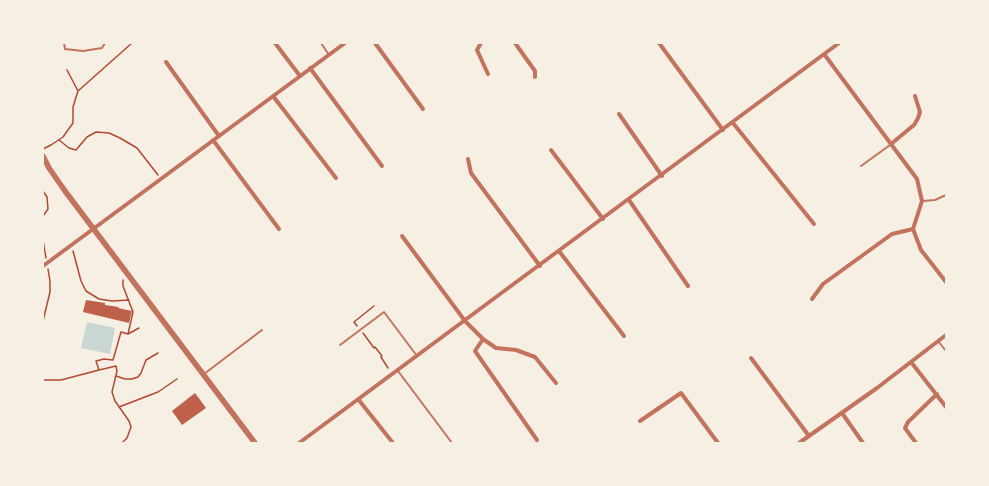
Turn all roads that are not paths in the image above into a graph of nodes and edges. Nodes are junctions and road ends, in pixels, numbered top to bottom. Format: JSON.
{"nodes":[{"id":1,"x":64,"y":43,"type":"edge"},
{"id":2,"x":105,"y":43,"type":"edge"},
{"id":3,"x":276,"y":43,"type":"edge"},
{"id":4,"x":321,"y":43,"type":"edge"},
{"id":5,"x":345,"y":43,"type":"edge"},
{"id":6,"x":375,"y":43,"type":"edge"},
{"id":7,"x":481,"y":43,"type":"edge"},
{"id":8,"x":515,"y":43,"type":"edge"},
{"id":9,"x":658,"y":43,"type":"edge"},
{"id":10,"x":840,"y":43,"type":"edge"},
{"id":11,"x":824,"y":54,"type":"junction"},
{"id":12,"x":329,"y":55,"type":"junction"},
{"id":13,"x":166,"y":62,"type":"dead end"},
{"id":14,"x":310,"y":68,"type":"junction"},
{"id":15,"x":488,"y":74,"type":"dead end"},
{"id":16,"x":300,"y":76,"type":"junction"},
{"id":17,"x":535,"y":77,"type":"dead end"},
{"id":18,"x":273,"y":96,"type":"junction"},
{"id":19,"x":915,"y":96,"type":"dead end"},
{"id":20,"x":423,"y":109,"type":"dead end"},
{"id":21,"x":619,"y":114,"type":"dead end"},
{"id":22,"x":733,"y":122,"type":"junction"},
{"id":23,"x":723,"y":130,"type":"junction"},
{"id":24,"x":219,"y":136,"type":"junction"},
{"id":25,"x":213,"y":140,"type":"junction"},
{"id":26,"x":891,"y":144,"type":"junction"},
{"id":27,"x":551,"y":150,"type":"dead end"},
{"id":28,"x":43,"y":156,"type":"edge"},
{"id":29,"x":468,"y":159,"type":"dead end"},
{"id":30,"x":382,"y":166,"type":"dead end"},
{"id":31,"x":861,"y":166,"type":"dead end"},
{"id":32,"x":662,"y":176,"type":"junction"},
{"id":33,"x":336,"y":178,"type":"dead end"},
{"id":34,"x":946,"y":195,"type":"edge"},
{"id":35,"x":629,"y":200,"type":"junction"},
{"id":36,"x":922,"y":201,"type":"junction"},
{"id":37,"x":603,"y":219,"type":"junction"},
{"id":38,"x":814,"y":224,"type":"dead end"},
{"id":39,"x":93,"y":229,"type":"junction"},
{"id":40,"x":279,"y":229,"type":"dead end"},
{"id":41,"x":913,"y":229,"type":"junction"},
{"id":42,"x":402,"y":236,"type":"dead end"},
{"id":43,"x":559,"y":252,"type":"junction"},
{"id":44,"x":45,"y":265,"type":"edge"},
{"id":45,"x":540,"y":266,"type":"junction"},
{"id":46,"x":946,"y":282,"type":"edge"},
{"id":47,"x":688,"y":286,"type":"dead end"},
{"id":48,"x":812,"y":299,"type":"dead end"},
{"id":49,"x":465,"y":321,"type":"junction"},
{"id":50,"x":262,"y":330,"type":"dead end"},
{"id":51,"x":946,"y":335,"type":"edge"},
{"id":52,"x":624,"y":336,"type":"dead end"},
{"id":53,"x":483,"y":339,"type":"junction"},
{"id":54,"x":938,"y":341,"type":"junction"},
{"id":55,"x":340,"y":345,"type":"dead end"},
{"id":56,"x":946,"y":351,"type":"edge"},
{"id":57,"x":417,"y":356,"type":"junction"},
{"id":58,"x":751,"y":358,"type":"dead end"},
{"id":59,"x":911,"y":362,"type":"junction"},
{"id":60,"x":397,"y":370,"type":"junction"},
{"id":61,"x":204,"y":374,"type":"junction"},
{"id":62,"x":556,"y":383,"type":"dead end"},
{"id":63,"x":937,"y":394,"type":"junction"},
{"id":64,"x":358,"y":399,"type":"junction"},
{"id":65,"x":946,"y":407,"type":"edge"},
{"id":66,"x":842,"y":413,"type":"junction"},
{"id":67,"x":640,"y":421,"type":"dead end"},
{"id":68,"x":809,"y":436,"type":"junction"},
{"id":69,"x":537,"y":440,"type":"dead end"},
{"id":70,"x":255,"y":443,"type":"edge"},
{"id":71,"x":299,"y":443,"type":"edge"},
{"id":72,"x":393,"y":443,"type":"edge"},
{"id":73,"x":452,"y":443,"type":"edge"},
{"id":74,"x":718,"y":443,"type":"edge"},
{"id":75,"x":799,"y":443,"type":"edge"},
{"id":76,"x":864,"y":443,"type":"edge"},
{"id":77,"x":916,"y":443,"type":"edge"}],
"edges":[{"from":1,"to":2,"type":"lane"},
{"from":3,"to":16,"type":"street"},
{"from":4,"to":12,"type":"lane"},
{"from":5,"to":12,"type":"street"},
{"from":6,"to":20,"type":"street"},
{"from":7,"to":15,"type":"street"},
{"from":8,"to":17,"type":"street"},
{"from":9,"to":23,"type":"street"},
{"from":10,"to":11,"type":"street"},
{"from":11,"to":22,"type":"street"},
{"from":11,"to":26,"type":"street"},
{"from":12,"to":14,"type":"street"},
{"from":13,"to":24,"type":"street"},
{"from":14,"to":16,"type":"street"},
{"from":14,"to":30,"type":"street"},
{"from":16,"to":18,"type":"street"},
{"from":18,"to":24,"type":"street"},
{"from":18,"to":33,"type":"street"},
{"from":19,"to":26,"type":"street"},
{"from":21,"to":32,"type":"street"},
{"from":22,"to":23,"type":"street"},
{"from":22,"to":38,"type":"street"},
{"from":23,"to":32,"type":"street"},
{"from":24,"to":25,"type":"street"},
{"from":25,"to":39,"type":"street"},
{"from":25,"to":40,"type":"street"},
{"from":26,"to":31,"type":"lane"},
{"from":26,"to":36,"type":"street"},
{"from":27,"to":37,"type":"street"},
{"from":28,"to":39,"type":"street"},
{"from":29,"to":45,"type":"street"},
{"from":32,"to":35,"type":"street"},
{"from":34,"to":36,"type":"lane"},
{"from":35,"to":37,"type":"street"},
{"from":35,"to":47,"type":"street"},
{"from":36,"to":41,"type":"street"},
{"from":37,"to":43,"type":"street"},
{"from":39,"to":44,"type":"street"},
{"from":39,"to":61,"type":"street"},
{"from":41,"to":46,"type":"street"},
{"from":41,"to":48,"type":"street"},
{"from":42,"to":49,"type":"street"},
{"from":43,"to":45,"type":"street"},
{"from":43,"to":52,"type":"street"},
{"from":45,"to":49,"type":"street"},
{"from":49,"to":53,"type":"street"},
{"from":49,"to":57,"type":"street"},
{"from":50,"to":61,"type":"lane"},
{"from":51,"to":54,"type":"street"},
{"from":53,"to":62,"type":"street"},
{"from":53,"to":69,"type":"street"},
{"from":54,"to":56,"type":"lane"},
{"from":54,"to":59,"type":"street"},
{"from":55,"to":57,"type":"lane"},
{"from":57,"to":60,"type":"street"},
{"from":58,"to":68,"type":"street"},
{"from":59,"to":63,"type":"street"},
{"from":59,"to":66,"type":"street"},
{"from":60,"to":64,"type":"street"},
{"from":60,"to":73,"type":"lane"},
{"from":61,"to":70,"type":"street"},
{"from":63,"to":65,"type":"street"},
{"from":63,"to":77,"type":"street"},
{"from":64,"to":71,"type":"street"},
{"from":64,"to":72,"type":"street"},
{"from":66,"to":68,"type":"street"},
{"from":66,"to":76,"type":"street"},
{"from":67,"to":74,"type":"street"},
{"from":68,"to":75,"type":"street"}]}
